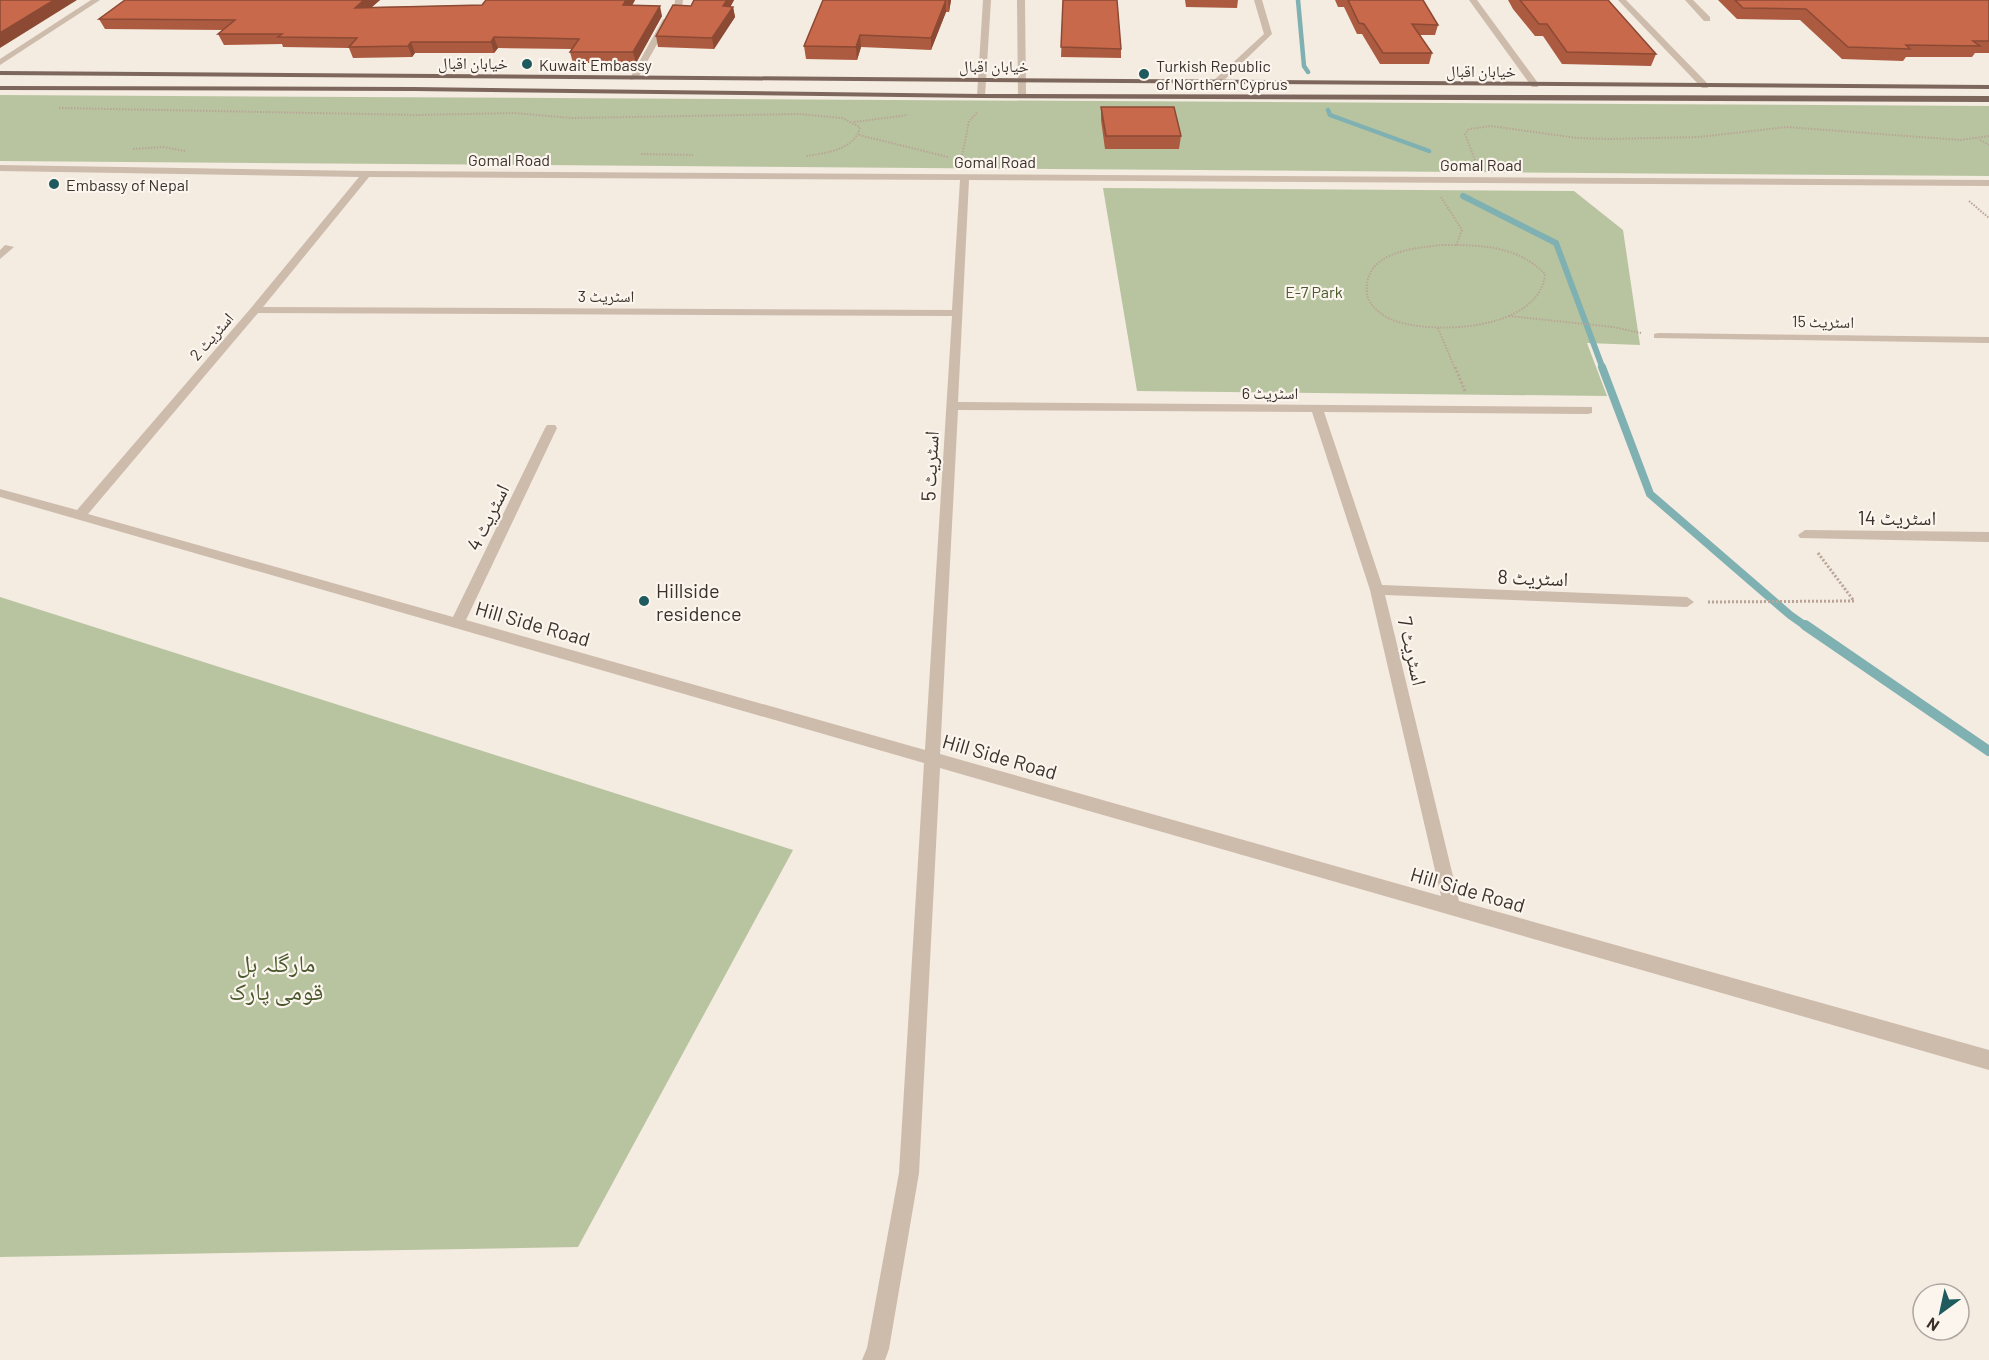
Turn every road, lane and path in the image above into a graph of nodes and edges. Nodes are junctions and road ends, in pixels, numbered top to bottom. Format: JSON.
{"nodes":[{"id":1,"x":96,"y":0,"type":"edge"},
{"id":2,"x":679,"y":0,"type":"edge"},
{"id":3,"x":987,"y":0,"type":"edge"},
{"id":4,"x":1021,"y":0,"type":"edge"},
{"id":5,"x":1258,"y":0,"type":"edge"},
{"id":6,"x":1473,"y":0,"type":"edge"},
{"id":7,"x":1622,"y":0,"type":"edge"},
{"id":8,"x":1689,"y":0,"type":"edge"},
{"id":9,"x":678,"y":10,"type":"edge"},
{"id":10,"x":669,"y":16,"type":"edge"},
{"id":11,"x":1707,"y":19,"type":"dead end"},
{"id":12,"x":0,"y":63,"type":"edge"},
{"id":13,"x":0,"y":73,"type":"edge"},
{"id":14,"x":634,"y":78,"type":"junction"},
{"id":15,"x":1022,"y":80,"type":"junction"},
{"id":16,"x":984,"y":81,"type":"junction"},
{"id":17,"x":1216,"y":83,"type":"junction"},
{"id":18,"x":1535,"y":85,"type":"junction"},
{"id":19,"x":1705,"y":86,"type":"junction"},
{"id":20,"x":1989,"y":87,"type":"edge"},
{"id":21,"x":0,"y":88,"type":"edge"},
{"id":22,"x":981,"y":96,"type":"junction"},
{"id":23,"x":1022,"y":96,"type":"junction"},
{"id":24,"x":1989,"y":99,"type":"edge"},
{"id":25,"x":50,"y":108,"type":"dead end"},
{"id":26,"x":859,"y":135,"type":"junction"},
{"id":27,"x":1989,"y":136,"type":"edge"},
{"id":28,"x":1979,"y":139,"type":"junction"},
{"id":29,"x":855,"y":140,"type":"dead end"},
{"id":30,"x":1989,"y":145,"type":"edge"},
{"id":31,"x":951,"y":157,"type":"dead end"},
{"id":32,"x":0,"y":168,"type":"edge"},
{"id":33,"x":1479,"y":169,"type":"dead end"},
{"id":34,"x":366,"y":174,"type":"junction"},
{"id":35,"x":965,"y":176,"type":"junction"},
{"id":36,"x":1430,"y":179,"type":"junction"},
{"id":37,"x":1989,"y":183,"type":"edge"},
{"id":38,"x":1456,"y":246,"type":"junction"},
{"id":39,"x":9,"y":247,"type":"dead end"},
{"id":40,"x":0,"y":256,"type":"edge"},
{"id":41,"x":255,"y":310,"type":"junction"},
{"id":42,"x":958,"y":313,"type":"junction"},
{"id":43,"x":1508,"y":316,"type":"junction"},
{"id":44,"x":1438,"y":328,"type":"junction"},
{"id":45,"x":1658,"y":336,"type":"joint"},
{"id":46,"x":1989,"y":340,"type":"edge"},
{"id":47,"x":952,"y":406,"type":"junction"},
{"id":48,"x":1317,"y":408,"type":"junction"},
{"id":49,"x":1474,"y":408,"type":"junction"},
{"id":50,"x":1588,"y":410,"type":"dead end"},
{"id":51,"x":551,"y":428,"type":"dead end"},
{"id":52,"x":0,"y":493,"type":"edge"},
{"id":53,"x":79,"y":516,"type":"junction"},
{"id":54,"x":1805,"y":535,"type":"joint"},
{"id":55,"x":1989,"y":537,"type":"edge"},
{"id":56,"x":1377,"y":591,"type":"junction"},
{"id":57,"x":1687,"y":602,"type":"joint"},
{"id":58,"x":457,"y":623,"type":"junction"},
{"id":59,"x":933,"y":759,"type":"junction"},
{"id":60,"x":1452,"y":907,"type":"junction"},
{"id":61,"x":1989,"y":1059,"type":"edge"},
{"id":62,"x":873,"y":1360,"type":"edge"}],
"edges":[{"from":1,"to":12,"type":"street"},
{"from":2,"to":9,"type":"street"},
{"from":3,"to":16,"type":"street"},
{"from":4,"to":15,"type":"street"},
{"from":5,"to":17,"type":"street"},
{"from":6,"to":18,"type":"street"},
{"from":7,"to":19,"type":"street"},
{"from":8,"to":11,"type":"street"},
{"from":10,"to":14,"type":"street"},
{"from":13,"to":14,"type":"main road","name":"خیابان اقبال"},
{"from":14,"to":16,"type":"main road","name":"خیابان اقبال"},
{"from":15,"to":16,"type":"main road","name":"خیابان اقبال"},
{"from":15,"to":17,"type":"main road","name":"خیابان اقبال"},
{"from":15,"to":23,"type":"street"},
{"from":16,"to":22,"type":"street"},
{"from":17,"to":18,"type":"main road","name":"خیابان اقبال"},
{"from":18,"to":19,"type":"main road","name":"خیابان اقبال"},
{"from":19,"to":20,"type":"main road","name":"خیابان اقبال"},
{"from":21,"to":22,"type":"main road","name":"خیابان اقبال"},
{"from":22,"to":23,"type":"main road","name":"خیابان اقبال"},
{"from":22,"to":35,"type":"path"},
{"from":23,"to":24,"type":"main road","name":"خیابان اقبال"},
{"from":25,"to":26,"type":"path"},
{"from":26,"to":29,"type":"path"},
{"from":26,"to":31,"type":"path"},
{"from":27,"to":28,"type":"path"},
{"from":28,"to":30,"type":"path"},
{"from":28,"to":33,"type":"path"},
{"from":32,"to":34,"type":"street","name":"Gomal Road"},
{"from":34,"to":35,"type":"street","name":"Gomal Road"},
{"from":34,"to":41,"type":"street","name":"اسٹریٹ 2"},
{"from":35,"to":36,"type":"street","name":"Gomal Road"},
{"from":35,"to":42,"type":"street","name":"اسٹریٹ 5"},
{"from":36,"to":37,"type":"street","name":"Gomal Road"},
{"from":36,"to":38,"type":"path"},
{"from":38,"to":43,"type":"path"},
{"from":38,"to":44,"type":"path"},
{"from":39,"to":40,"type":"street"},
{"from":41,"to":42,"type":"street","name":"اسٹریٹ 3"},
{"from":41,"to":53,"type":"street","name":"اسٹریٹ 2"},
{"from":42,"to":47,"type":"street","name":"اسٹریٹ 5"},
{"from":43,"to":44,"type":"path"},
{"from":43,"to":45,"type":"path"},
{"from":44,"to":49,"type":"path"},
{"from":45,"to":46,"type":"street","name":"اسٹریٹ 15"},
{"from":47,"to":48,"type":"street","name":"اسٹریٹ 6"},
{"from":47,"to":59,"type":"street","name":"اسٹریٹ 5"},
{"from":48,"to":49,"type":"street","name":"اسٹریٹ 6"},
{"from":48,"to":56,"type":"street","name":"اسٹریٹ 7"},
{"from":49,"to":50,"type":"street","name":"اسٹریٹ 6"},
{"from":51,"to":58,"type":"street","name":"اسٹریٹ 4"},
{"from":52,"to":53,"type":"street","name":"Hill Side Road"},
{"from":53,"to":58,"type":"street","name":"Hill Side Road"},
{"from":54,"to":55,"type":"street","name":"اسٹریٹ 14"},
{"from":54,"to":57,"type":"path"},
{"from":56,"to":57,"type":"street","name":"اسٹریٹ 8"},
{"from":56,"to":60,"type":"street","name":"اسٹریٹ 7"},
{"from":58,"to":59,"type":"street","name":"Hill Side Road"},
{"from":59,"to":60,"type":"street","name":"Hill Side Road"},
{"from":59,"to":62,"type":"street","name":"اسٹریٹ 5"},
{"from":60,"to":61,"type":"street","name":"Hill Side Road"}]}
